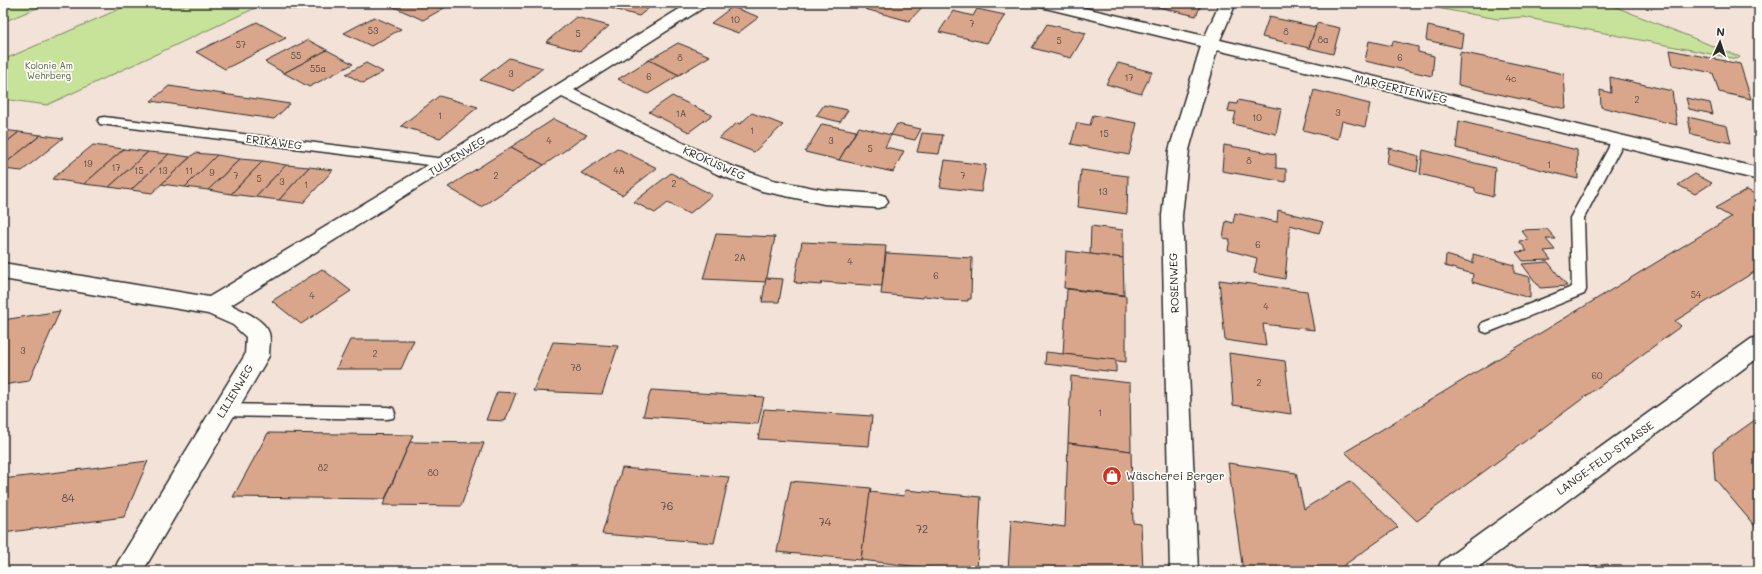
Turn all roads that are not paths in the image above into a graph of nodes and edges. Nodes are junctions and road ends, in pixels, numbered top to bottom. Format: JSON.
{"nodes":[{"id":1,"x":700,"y":3,"type":"edge"},
{"id":2,"x":1043,"y":3,"type":"edge"},
{"id":3,"x":1228,"y":3,"type":"edge"},
{"id":4,"x":1210,"y":43,"type":"junction"},
{"id":5,"x":562,"y":90,"type":"junction"},
{"id":6,"x":104,"y":121,"type":"dead end"},
{"id":7,"x":1616,"y":140,"type":"junction"},
{"id":8,"x":445,"y":163,"type":"junction"},
{"id":9,"x":1759,"y":174,"type":"edge"},
{"id":10,"x":878,"y":201,"type":"dead end"},
{"id":11,"x":3,"y":271,"type":"edge"},
{"id":12,"x":212,"y":306,"type":"junction"},
{"id":13,"x":1487,"y":327,"type":"dead end"},
{"id":14,"x":1759,"y":345,"type":"edge"},
{"id":15,"x":224,"y":410,"type":"junction"},
{"id":16,"x":387,"y":413,"type":"dead end"},
{"id":17,"x":128,"y":571,"type":"edge"},
{"id":18,"x":1184,"y":571,"type":"edge"},
{"id":19,"x":1450,"y":571,"type":"edge"}],
"edges":[{"from":1,"to":5,"type":"street","name":"TULPENWEG"},
{"from":2,"to":4,"type":"street","name":"MARGERITENWEG"},
{"from":3,"to":4,"type":"street","name":"ROSENWEG"},
{"from":4,"to":7,"type":"street","name":"MARGERITENWEG"},
{"from":4,"to":18,"type":"street","name":"ROSENWEG"},
{"from":5,"to":8,"type":"street","name":"TULPENWEG"},
{"from":5,"to":10,"type":"street","name":"KROKUSWEG"},
{"from":6,"to":8,"type":"lane","name":"ERIKAWEG"},
{"from":7,"to":9,"type":"street","name":"MARGERITENWEG"},
{"from":7,"to":13,"type":"lane"},
{"from":8,"to":12,"type":"street","name":"TULPENWEG"},
{"from":11,"to":12,"type":"street","name":"LILIENWEG"},
{"from":12,"to":15,"type":"street","name":"LILIENWEG"},
{"from":14,"to":19,"type":"street","name":"LANGE-FELD-STRASSE"},
{"from":15,"to":16,"type":"lane"},
{"from":15,"to":17,"type":"street","name":"LILIENWEG"}]}
